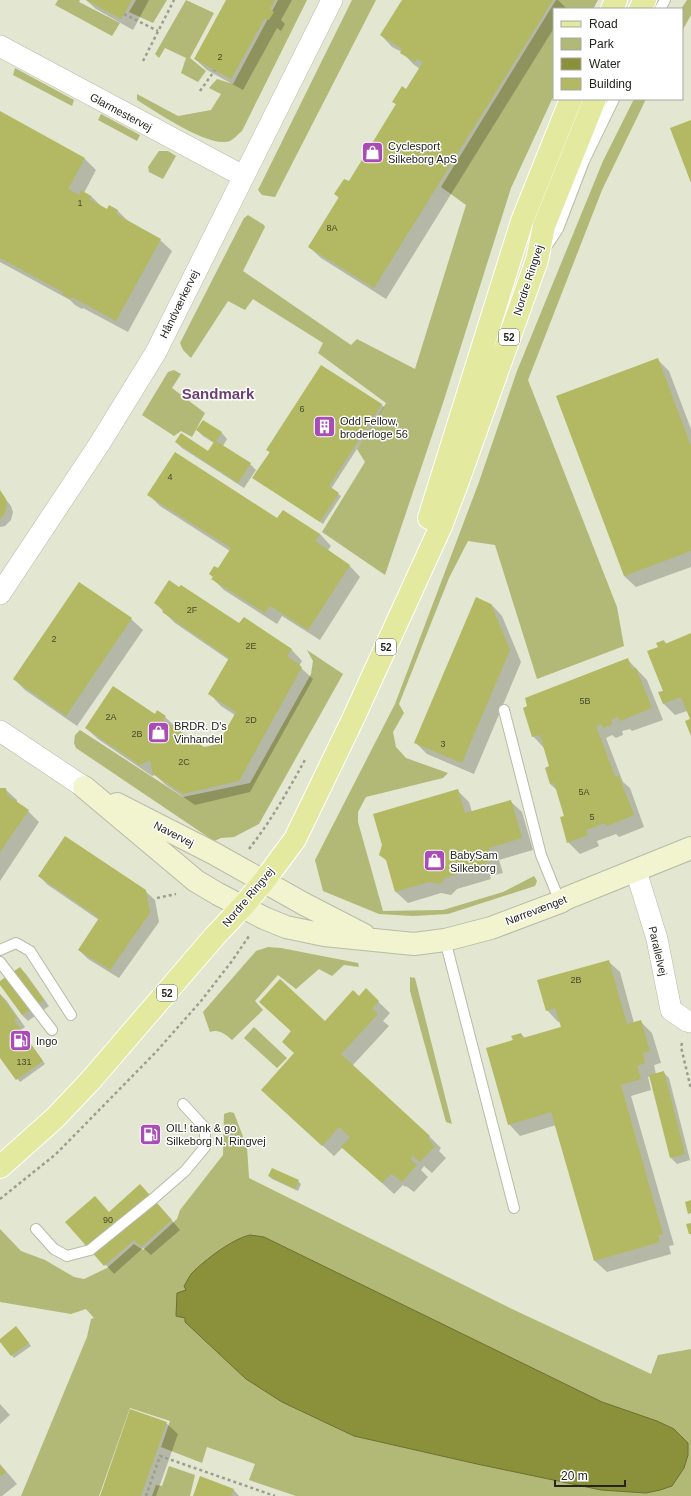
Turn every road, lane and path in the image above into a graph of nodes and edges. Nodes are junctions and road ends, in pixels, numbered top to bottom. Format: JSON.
{"nodes":[{"id":1,"x":174,"y":0,"type":"edge"},
{"id":2,"x":332,"y":0,"type":"edge"},
{"id":3,"x":124,"y":14,"type":"dead end"},
{"id":4,"x":158,"y":32,"type":"junction"},
{"id":5,"x":0,"y":46,"type":"edge"},
{"id":6,"x":143,"y":61,"type":"dead end"},
{"id":7,"x":215,"y":70,"type":"dead end"},
{"id":8,"x":200,"y":90,"type":"dead end"},
{"id":9,"x":571,"y":100,"type":"edge"},
{"id":10,"x":595,"y":100,"type":"edge"},
{"id":11,"x":614,"y":100,"type":"edge"},
{"id":12,"x":243,"y":176,"type":"junction"},
{"id":13,"x":537,"y":260,"type":"junction"},
{"id":14,"x":419,"y":574,"type":"junction"},
{"id":15,"x":0,"y":594,"type":"edge"},
{"id":16,"x":504,"y":710,"type":"dead end"},
{"id":17,"x":0,"y":731,"type":"edge"},
{"id":18,"x":310,"y":752,"type":"dead end"},
{"id":19,"x":84,"y":787,"type":"junction"},
{"id":20,"x":691,"y":848,"type":"edge"},
{"id":21,"x":236,"y":866,"type":"junction"},
{"id":22,"x":636,"y":871,"type":"junction"},
{"id":23,"x":264,"y":881,"type":"junction"},
{"id":24,"x":560,"y":902,"type":"junction"},
{"id":25,"x":243,"y":906,"type":"junction"},
{"id":26,"x":264,"y":918,"type":"junction"},
{"id":27,"x":374,"y":940,"type":"junction"},
{"id":28,"x":445,"y":940,"type":"junction"},
{"id":29,"x":0,"y":950,"type":"edge"},
{"id":30,"x":0,"y":962,"type":"edge"},
{"id":31,"x":71,"y":1016,"type":"dead end"},
{"id":32,"x":689,"y":1022,"type":"edge"},
{"id":33,"x":52,"y":1030,"type":"dead end"},
{"id":34,"x":691,"y":1089,"type":"edge"},
{"id":35,"x":183,"y":1104,"type":"dead end"},
{"id":36,"x":0,"y":1167,"type":"edge"},
{"id":37,"x":0,"y":1199,"type":"edge"},
{"id":38,"x":514,"y":1208,"type":"dead end"},
{"id":39,"x":36,"y":1229,"type":"dead end"},
{"id":40,"x":146,"y":1496,"type":"edge"},
{"id":41,"x":275,"y":1496,"type":"edge"}],
"edges":[{"from":1,"to":4,"type":"path"},
{"from":2,"to":12,"type":"street","name":"Håndværkervej"},
{"from":3,"to":4,"type":"path"},
{"from":4,"to":6,"type":"path"},
{"from":5,"to":12,"type":"street","name":"Glarmestervej"},
{"from":7,"to":8,"type":"path"},
{"from":9,"to":14,"type":"main road","name":"Nordre Ringvej","number":"52"},
{"from":10,"to":13,"type":"main road","name":"Nordre Ringvej","number":"52"},
{"from":11,"to":13,"type":"lane"},
{"from":12,"to":15,"type":"street","name":"Håndværkervej"},
{"from":13,"to":14,"type":"main road","name":"Nordre Ringvej","number":"52"},
{"from":14,"to":23,"type":"main road","name":"Nordre Ringvej","number":"52"},
{"from":16,"to":24,"type":"lane"},
{"from":17,"to":19,"type":"street","name":"Navervej"},
{"from":18,"to":21,"type":"path"},
{"from":19,"to":21,"type":"street","name":"Navervej"},
{"from":19,"to":25,"type":"street","name":"Navervej"},
{"from":20,"to":22,"type":"street","name":"Nørrevænget"},
{"from":21,"to":23,"type":"street","name":"Navervej"},
{"from":22,"to":24,"type":"street","name":"Nørrevænget"},
{"from":22,"to":32,"type":"street","name":"Parallelvej"},
{"from":23,"to":25,"type":"main road","name":"Nordre Ringvej","number":"52"},
{"from":23,"to":27,"type":"street","name":"Nørrevænget"},
{"from":24,"to":28,"type":"street","name":"Nørrevænget"},
{"from":25,"to":26,"type":"street","name":"Nørrevænget"},
{"from":25,"to":36,"type":"main road","name":"Nordre Ringvej","number":"52"},
{"from":26,"to":27,"type":"street","name":"Nørrevænget"},
{"from":26,"to":37,"type":"path"},
{"from":27,"to":28,"type":"street","name":"Nørrevænget"},
{"from":28,"to":38,"type":"lane"},
{"from":29,"to":31,"type":"lane"},
{"from":30,"to":33,"type":"lane"},
{"from":32,"to":34,"type":"path"},
{"from":35,"to":39,"type":"lane"},
{"from":40,"to":41,"type":"path"}]}
